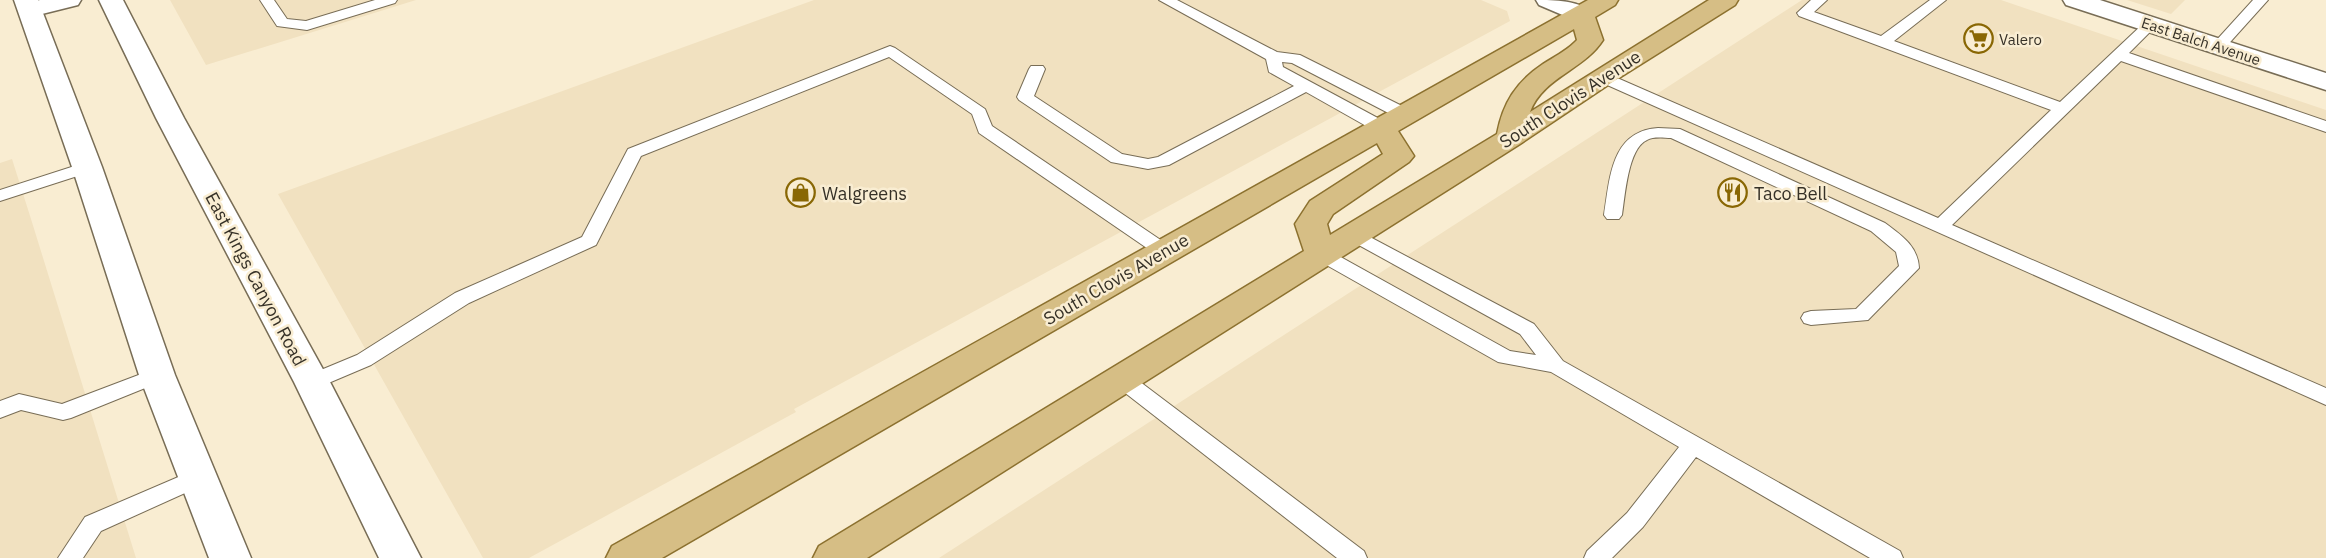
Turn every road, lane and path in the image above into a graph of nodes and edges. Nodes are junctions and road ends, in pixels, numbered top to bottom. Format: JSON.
{"nodes":[{"id":1,"x":69,"y":0,"type":"edge"},
{"id":2,"x":111,"y":0,"type":"edge"},
{"id":3,"x":267,"y":0,"type":"edge"},
{"id":4,"x":390,"y":0,"type":"edge"},
{"id":5,"x":1166,"y":0,"type":"edge"},
{"id":6,"x":1548,"y":0,"type":"edge"},
{"id":7,"x":1726,"y":0,"type":"edge"},
{"id":8,"x":1820,"y":0,"type":"edge"},
{"id":9,"x":1939,"y":0,"type":"edge"},
{"id":10,"x":2075,"y":0,"type":"edge"},
{"id":11,"x":2261,"y":0,"type":"edge"},
{"id":12,"x":28,"y":5,"type":"edge"},
{"id":13,"x":1593,"y":7,"type":"edge"},
{"id":14,"x":2150,"y":25,"type":"junction"},
{"id":15,"x":1883,"y":42,"type":"junction"},
{"id":16,"x":2218,"y":47,"type":"junction"},
{"id":17,"x":2119,"y":55,"type":"junction"},
{"id":18,"x":1274,"y":57,"type":"junction"},
{"id":19,"x":1037,"y":69,"type":"dead end"},
{"id":20,"x":1602,"y":77,"type":"junction"},
{"id":21,"x":2326,"y":82,"type":"edge"},
{"id":22,"x":1306,"y":86,"type":"junction"},
{"id":23,"x":2063,"y":109,"type":"junction"},
{"id":24,"x":1393,"y":120,"type":"junction"},
{"id":25,"x":2326,"y":127,"type":"edge"},
{"id":26,"x":1510,"y":138,"type":"junction"},
{"id":27,"x":87,"y":167,"type":"junction"},
{"id":28,"x":0,"y":196,"type":"edge"},
{"id":29,"x":1613,"y":215,"type":"dead end"},
{"id":30,"x":1940,"y":226,"type":"junction"},
{"id":31,"x":1353,"y":234,"type":"junction"},
{"id":32,"x":1164,"y":251,"type":"junction"},
{"id":33,"x":1322,"y":254,"type":"junction"},
{"id":34,"x":1811,"y":318,"type":"dead end"},
{"id":35,"x":1556,"y":366,"type":"junction"},
{"id":36,"x":157,"y":375,"type":"junction"},
{"id":37,"x":1122,"y":380,"type":"junction"},
{"id":38,"x":312,"y":382,"type":"junction"},
{"id":39,"x":2326,"y":397,"type":"edge"},
{"id":40,"x":0,"y":410,"type":"edge"},
{"id":41,"x":1693,"y":446,"type":"junction"},
{"id":42,"x":197,"y":478,"type":"junction"},
{"id":43,"x":70,"y":558,"type":"edge"},
{"id":44,"x":230,"y":558,"type":"edge"},
{"id":45,"x":400,"y":558,"type":"edge"},
{"id":46,"x":627,"y":558,"type":"edge"},
{"id":47,"x":834,"y":558,"type":"edge"},
{"id":48,"x":1355,"y":558,"type":"edge"},
{"id":49,"x":1596,"y":558,"type":"edge"},
{"id":50,"x":1891,"y":558,"type":"edge"}],
"edges":[{"from":1,"to":12,"type":"main road"},
{"from":2,"to":38,"type":"main road","name":"East Kings Canyon Road"},
{"from":3,"to":4,"type":"lane"},
{"from":5,"to":18,"type":"lane"},
{"from":6,"to":13,"type":"main road"},
{"from":7,"to":20,"type":"main road","name":"South Clovis Avenue"},
{"from":8,"to":15,"type":"lane"},
{"from":9,"to":15,"type":"lane"},
{"from":10,"to":14,"type":"main road","name":"East Balch Avenue"},
{"from":11,"to":16,"type":"lane"},
{"from":12,"to":27,"type":"main road"},
{"from":13,"to":24,"type":"main road","name":"South Clovis Avenue"},
{"from":13,"to":26,"type":"main road"},
{"from":14,"to":16,"type":"main road","name":"East Balch Avenue"},
{"from":14,"to":17,"type":"lane"},
{"from":15,"to":23,"type":"lane"},
{"from":16,"to":21,"type":"main road","name":"East Balch Avenue"},
{"from":17,"to":23,"type":"lane"},
{"from":17,"to":25,"type":"lane"},
{"from":18,"to":22,"type":"lane"},
{"from":18,"to":24,"type":"lane"},
{"from":19,"to":22,"type":"lane"},
{"from":20,"to":26,"type":"main road","name":"South Clovis Avenue"},
{"from":20,"to":30,"type":"lane"},
{"from":22,"to":24,"type":"lane"},
{"from":23,"to":30,"type":"lane"},
{"from":24,"to":32,"type":"main road","name":"South Clovis Avenue"},
{"from":24,"to":33,"type":"main road"},
{"from":26,"to":31,"type":"main road","name":"South Clovis Avenue"},
{"from":27,"to":28,"type":"lane"},
{"from":27,"to":36,"type":"main road"},
{"from":29,"to":34,"type":"lane"},
{"from":30,"to":39,"type":"lane"},
{"from":31,"to":33,"type":"main road","name":"South Clovis Avenue"},
{"from":31,"to":35,"type":"lane"},
{"from":32,"to":38,"type":"lane"},
{"from":32,"to":46,"type":"main road","name":"South Clovis Avenue"},
{"from":33,"to":35,"type":"lane"},
{"from":33,"to":37,"type":"main road","name":"South Clovis Avenue"},
{"from":35,"to":41,"type":"lane"},
{"from":36,"to":40,"type":"lane"},
{"from":36,"to":42,"type":"main road"},
{"from":37,"to":47,"type":"main road","name":"South Clovis Avenue"},
{"from":37,"to":48,"type":"lane"},
{"from":38,"to":45,"type":"main road","name":"East Kings Canyon Road"},
{"from":41,"to":49,"type":"lane"},
{"from":41,"to":50,"type":"lane"},
{"from":42,"to":43,"type":"lane"},
{"from":42,"to":44,"type":"main road"}]}
